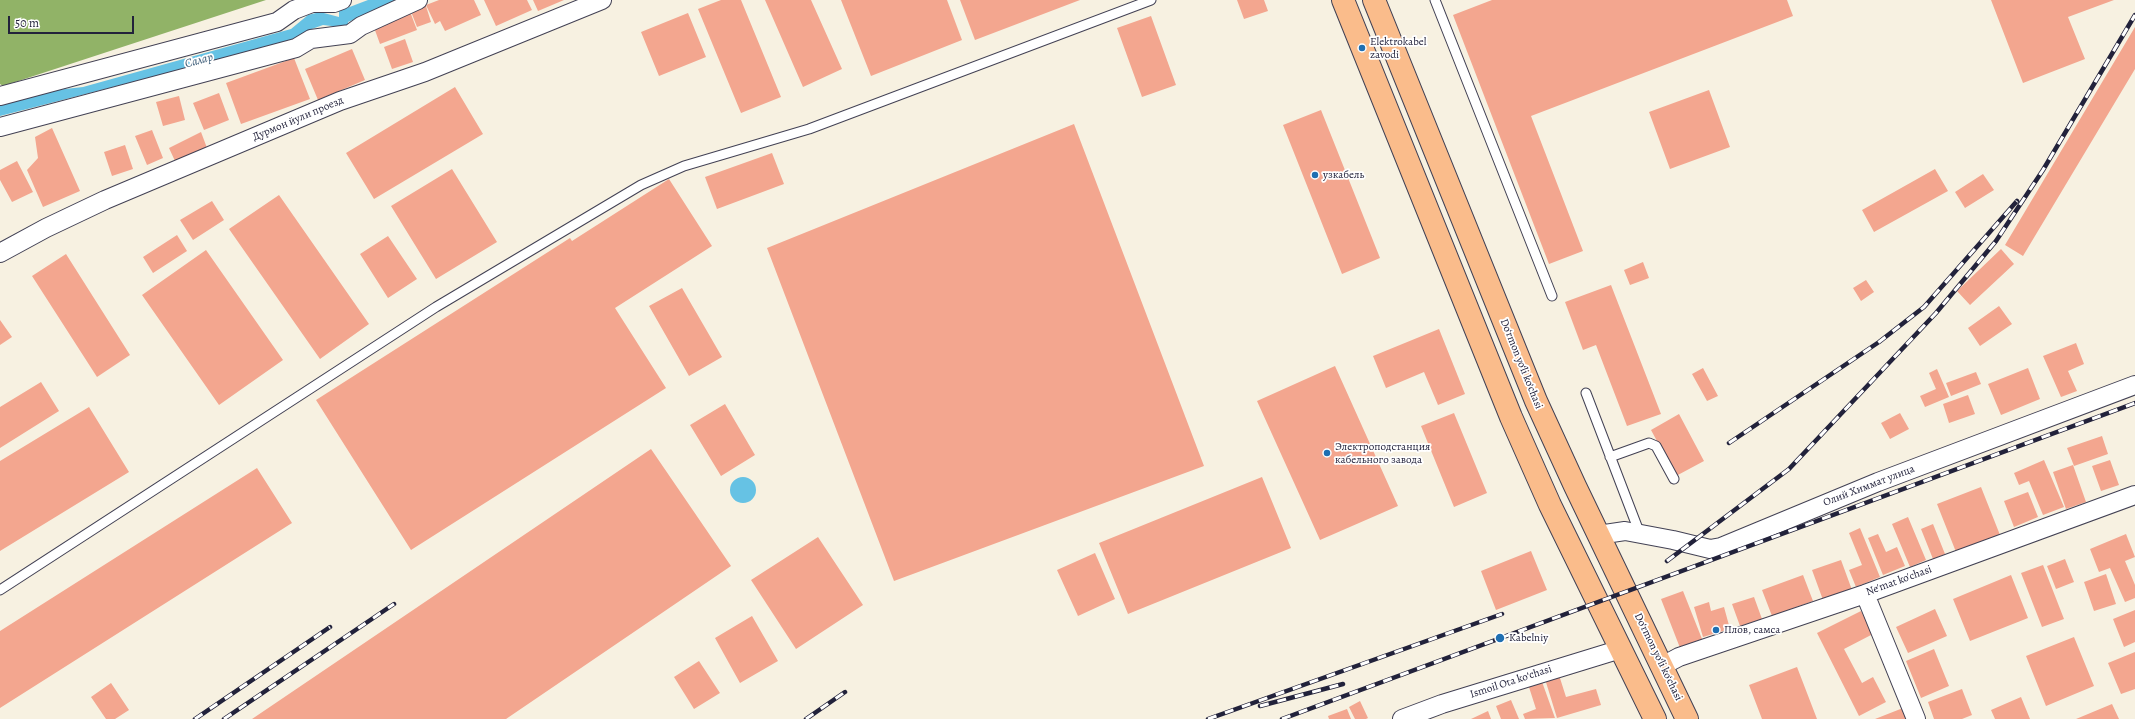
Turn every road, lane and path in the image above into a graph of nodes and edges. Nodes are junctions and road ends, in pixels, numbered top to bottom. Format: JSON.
{"nodes":[{"id":1,"x":342,"y":0,"type":"edge"},
{"id":2,"x":418,"y":0,"type":"edge"},
{"id":3,"x":602,"y":0,"type":"edge"},
{"id":4,"x":1151,"y":0,"type":"edge"},
{"id":5,"x":1343,"y":0,"type":"edge"},
{"id":6,"x":1374,"y":0,"type":"edge"},
{"id":7,"x":1435,"y":0,"type":"edge"},
{"id":8,"x":0,"y":96,"type":"edge"},
{"id":9,"x":0,"y":126,"type":"edge"},
{"id":10,"x":0,"y":253,"type":"edge"},
{"id":11,"x":1552,"y":296,"type":"dead end"},
{"id":12,"x":2135,"y":385,"type":"edge"},
{"id":13,"x":1586,"y":393,"type":"dead end"},
{"id":14,"x":1610,"y":457,"type":"junction"},
{"id":15,"x":1674,"y":478,"type":"dead end"},
{"id":16,"x":2135,"y":495,"type":"edge"},
{"id":17,"x":1640,"y":534,"type":"junction"},
{"id":18,"x":1598,"y":535,"type":"junction"},
{"id":19,"x":0,"y":590,"type":"edge"},
{"id":20,"x":1865,"y":594,"type":"junction"},
{"id":21,"x":1621,"y":648,"type":"junction"},
{"id":22,"x":1662,"y":666,"type":"junction"},
{"id":23,"x":1402,"y":719,"type":"edge"},
{"id":24,"x":1655,"y":719,"type":"edge"},
{"id":25,"x":1687,"y":719,"type":"edge"},
{"id":26,"x":1916,"y":719,"type":"edge"}],
"edges":[{"from":1,"to":8,"type":"street"},
{"from":2,"to":9,"type":"street"},
{"from":3,"to":10,"type":"street","name":"Дурмон йули проезд"},
{"from":4,"to":19,"type":"lane"},
{"from":5,"to":21,"type":"main road"},
{"from":6,"to":18,"type":"main road","name":"Do‘rmon yo‘li ko‘chasi"},
{"from":7,"to":11,"type":"lane"},
{"from":12,"to":17,"type":"street","name":"Олий Химмат улица"},
{"from":13,"to":14,"type":"lane"},
{"from":14,"to":15,"type":"lane"},
{"from":14,"to":17,"type":"lane"},
{"from":16,"to":20,"type":"street","name":"Ne'mat ko'chasi"},
{"from":17,"to":18,"type":"street","name":"Олий Химмат улица"},
{"from":18,"to":22,"type":"main road","name":"Do‘rmon yo‘li ko‘chasi"},
{"from":20,"to":22,"type":"street","name":"Ne'mat ko'chasi"},
{"from":20,"to":26,"type":"street"},
{"from":21,"to":23,"type":"street","name":"Ismoil Ota koʻchasi"},
{"from":21,"to":24,"type":"main road"},
{"from":22,"to":25,"type":"main road","name":"Do‘rmon yo‘li ko‘chasi"}]}
